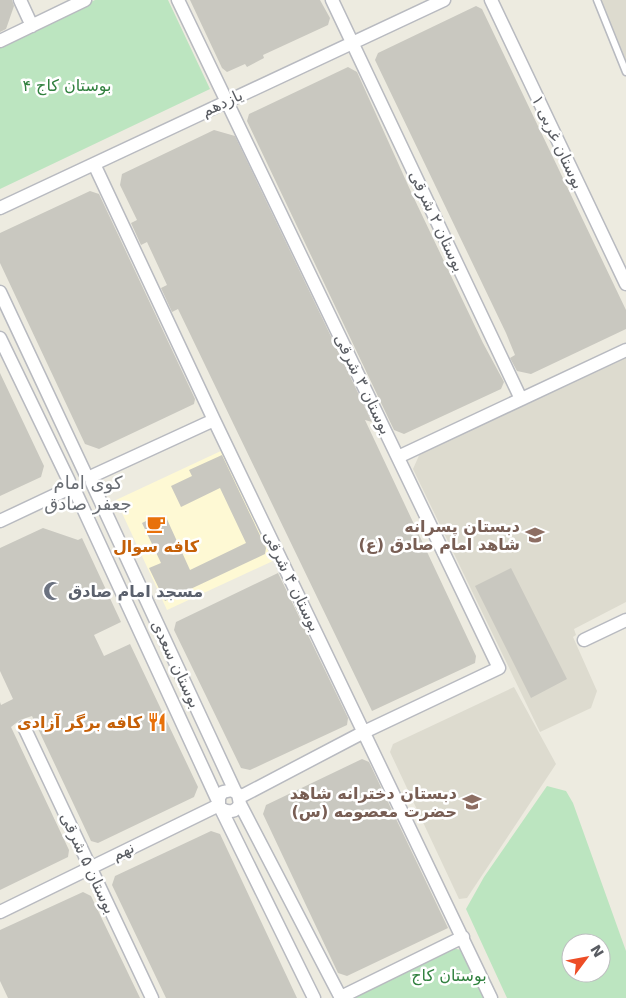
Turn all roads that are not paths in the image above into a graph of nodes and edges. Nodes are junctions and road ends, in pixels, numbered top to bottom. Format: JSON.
{"nodes":[{"id":1,"x":20,"y":0,"type":"edge"},
{"id":2,"x":85,"y":0,"type":"edge"},
{"id":3,"x":178,"y":0,"type":"edge"},
{"id":4,"x":332,"y":0,"type":"edge"},
{"id":5,"x":444,"y":0,"type":"edge"},
{"id":6,"x":491,"y":0,"type":"edge"},
{"id":7,"x":597,"y":0,"type":"edge"},
{"id":8,"x":32,"y":26,"type":"junction"},
{"id":9,"x":0,"y":41,"type":"edge"},
{"id":10,"x":353,"y":43,"type":"junction"},
{"id":11,"x":626,"y":72,"type":"edge"},
{"id":12,"x":226,"y":101,"type":"junction"},
{"id":13,"x":94,"y":164,"type":"junction"},
{"id":14,"x":0,"y":208,"type":"edge"},
{"id":15,"x":626,"y":284,"type":"edge"},
{"id":16,"x":0,"y":292,"type":"edge"},
{"id":17,"x":0,"y":338,"type":"edge"},
{"id":18,"x":626,"y":350,"type":"edge"},
{"id":19,"x":521,"y":399,"type":"junction"},
{"id":20,"x":214,"y":420,"type":"junction"},
{"id":21,"x":398,"y":456,"type":"junction"},
{"id":22,"x":89,"y":478,"type":"junction"},
{"id":23,"x":72,"y":487,"type":"junction"},
{"id":24,"x":0,"y":521,"type":"edge"},
{"id":25,"x":626,"y":620,"type":"edge"},
{"id":26,"x":584,"y":640,"type":"dead end"},
{"id":27,"x":24,"y":727,"type":"dead end"},
{"id":28,"x":364,"y":732,"type":"junction"},
{"id":29,"x":238,"y":797,"type":"junction"},
{"id":30,"x":220,"y":805,"type":"junction"},
{"id":31,"x":89,"y":867,"type":"junction"},
{"id":32,"x":0,"y":912,"type":"edge"},
{"id":33,"x":463,"y":937,"type":"junction"},
{"id":34,"x":152,"y":998,"type":"edge"},
{"id":35,"x":314,"y":998,"type":"edge"},
{"id":36,"x":341,"y":998,"type":"edge"},
{"id":37,"x":492,"y":998,"type":"edge"}],
"edges":[{"from":1,"to":8,"type":"street"},
{"from":2,"to":8,"type":"street"},
{"from":3,"to":12,"type":"street","name":"بوستان ۳ شرقی"},
{"from":4,"to":10,"type":"street","name":"بوستان ۲ شرقی"},
{"from":5,"to":10,"type":"street","name":"یازدهم"},
{"from":6,"to":15,"type":"street","name":"بوستان غربی ۱"},
{"from":7,"to":11,"type":"lane"},
{"from":8,"to":9,"type":"street"},
{"from":10,"to":12,"type":"street","name":"یازدهم"},
{"from":10,"to":19,"type":"street","name":"بوستان ۲ شرقی"},
{"from":12,"to":13,"type":"street","name":"یازدهم"},
{"from":12,"to":21,"type":"street","name":"بوستان ۳ شرقی"},
{"from":13,"to":14,"type":"street","name":"یازدهم"},
{"from":13,"to":20,"type":"street","name":"بوستان ۴ شرقی"},
{"from":16,"to":22,"type":"street","name":"بوستان سعدی"},
{"from":17,"to":23,"type":"street","name":"بوستان سعدی"},
{"from":18,"to":19,"type":"street"},
{"from":19,"to":21,"type":"street"},
{"from":20,"to":22,"type":"street"},
{"from":20,"to":28,"type":"street","name":"بوستان ۴ شرقی"},
{"from":21,"to":28,"type":"street","name":"بوستان ۳ شرقی"},
{"from":22,"to":23,"type":"street"},
{"from":22,"to":23,"type":"street"},
{"from":22,"to":29,"type":"street","name":"بوستان سعدی"},
{"from":23,"to":24,"type":"street"},
{"from":23,"to":30,"type":"street","name":"بوستان سعدی"},
{"from":25,"to":26,"type":"street"},
{"from":27,"to":31,"type":"street","name":"بوستان ۵ شرقی"},
{"from":28,"to":29,"type":"street"},
{"from":28,"to":33,"type":"street","name":"بوستان ۴ شرقی"},
{"from":29,"to":30,"type":"street"},
{"from":29,"to":30,"type":"street"},
{"from":29,"to":36,"type":"street","name":"بوستان سعدی"},
{"from":30,"to":31,"type":"street","name":"نهم"},
{"from":30,"to":35,"type":"street","name":"بوستان سعدی"},
{"from":31,"to":32,"type":"street","name":"نهم"},
{"from":31,"to":34,"type":"street","name":"بوستان ۵ شرقی"},
{"from":33,"to":36,"type":"street"},
{"from":33,"to":37,"type":"street","name":"بوستان ۴ شرقی"}]}
